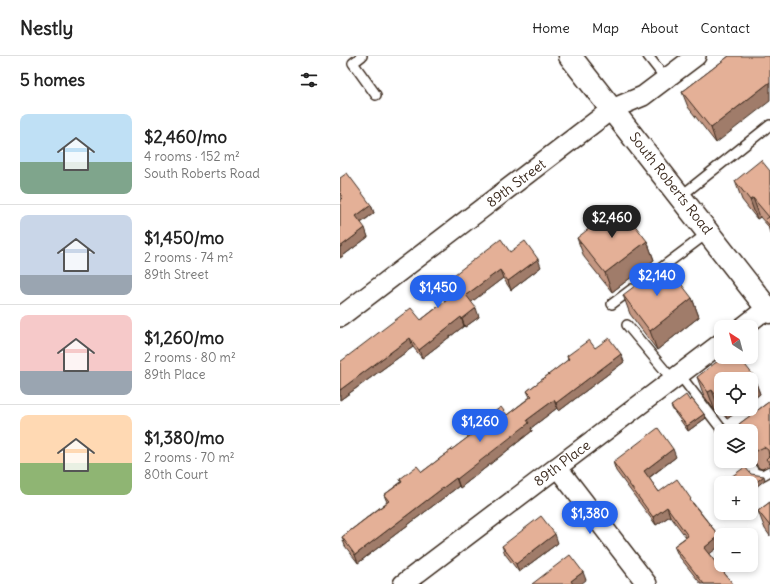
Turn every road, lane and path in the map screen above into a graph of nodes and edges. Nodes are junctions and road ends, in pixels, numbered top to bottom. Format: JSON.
{"nodes":[{"id":1,"x":362,"y":56,"type":"edge"},
{"id":2,"x":570,"y":56,"type":"edge"},
{"id":3,"x":648,"y":56,"type":"edge"},
{"id":4,"x":696,"y":56,"type":"edge"},
{"id":5,"x":666,"y":79,"type":"junction"},
{"id":6,"x":376,"y":95,"type":"dead end"},
{"id":7,"x":612,"y":109,"type":"junction"},
{"id":8,"x":770,"y":125,"type":"edge"},
{"id":9,"x":681,"y":196,"type":"junction"},
{"id":10,"x":709,"y":232,"type":"junction"},
{"id":11,"x":649,"y":276,"type":"edge"},
{"id":12,"x":637,"y":286,"type":"edge"},
{"id":13,"x":612,"y":304,"type":"dead end"},
{"id":14,"x":769,"y":309,"type":"edge"},
{"id":15,"x":340,"y":317,"type":"edge"},
{"id":16,"x":752,"y":320,"type":"edge"},
{"id":17,"x":627,"y":325,"type":"dead end"},
{"id":18,"x":714,"y":348,"type":"edge"},
{"id":19,"x":676,"y":377,"type":"junction"},
{"id":20,"x":717,"y":424,"type":"edge"},
{"id":21,"x":557,"y":467,"type":"junction"},
{"id":22,"x":751,"y":468,"type":"edge"},
{"id":23,"x":770,"y":471,"type":"edge"},
{"id":24,"x":403,"y":584,"type":"edge"},
{"id":25,"x":647,"y":584,"type":"edge"}],
"edges":[{"from":1,"to":6,"type":"lane"},
{"from":2,"to":7,"type":"street","name":"South Roberts Road"},
{"from":3,"to":5,"type":"lane"},
{"from":4,"to":5,"type":"street","name":"89th Street"},
{"from":5,"to":7,"type":"street","name":"89th Street"},
{"from":7,"to":9,"type":"street","name":"South Roberts Road"},
{"from":7,"to":15,"type":"street","name":"89th Street"},
{"from":8,"to":9,"type":"lane"},
{"from":9,"to":10,"type":"street","name":"South Roberts Road"},
{"from":10,"to":11,"type":"lane"},
{"from":10,"to":14,"type":"street","name":"South Roberts Road"},
{"from":12,"to":13,"type":"lane"},
{"from":14,"to":16,"type":"street"},
{"from":17,"to":19,"type":"lane"},
{"from":18,"to":19,"type":"street","name":"89th Place"},
{"from":19,"to":20,"type":"lane"},
{"from":19,"to":21,"type":"street","name":"89th Place"},
{"from":21,"to":24,"type":"street","name":"89th Place"},
{"from":21,"to":25,"type":"street"},
{"from":22,"to":23,"type":"lane"}]}
